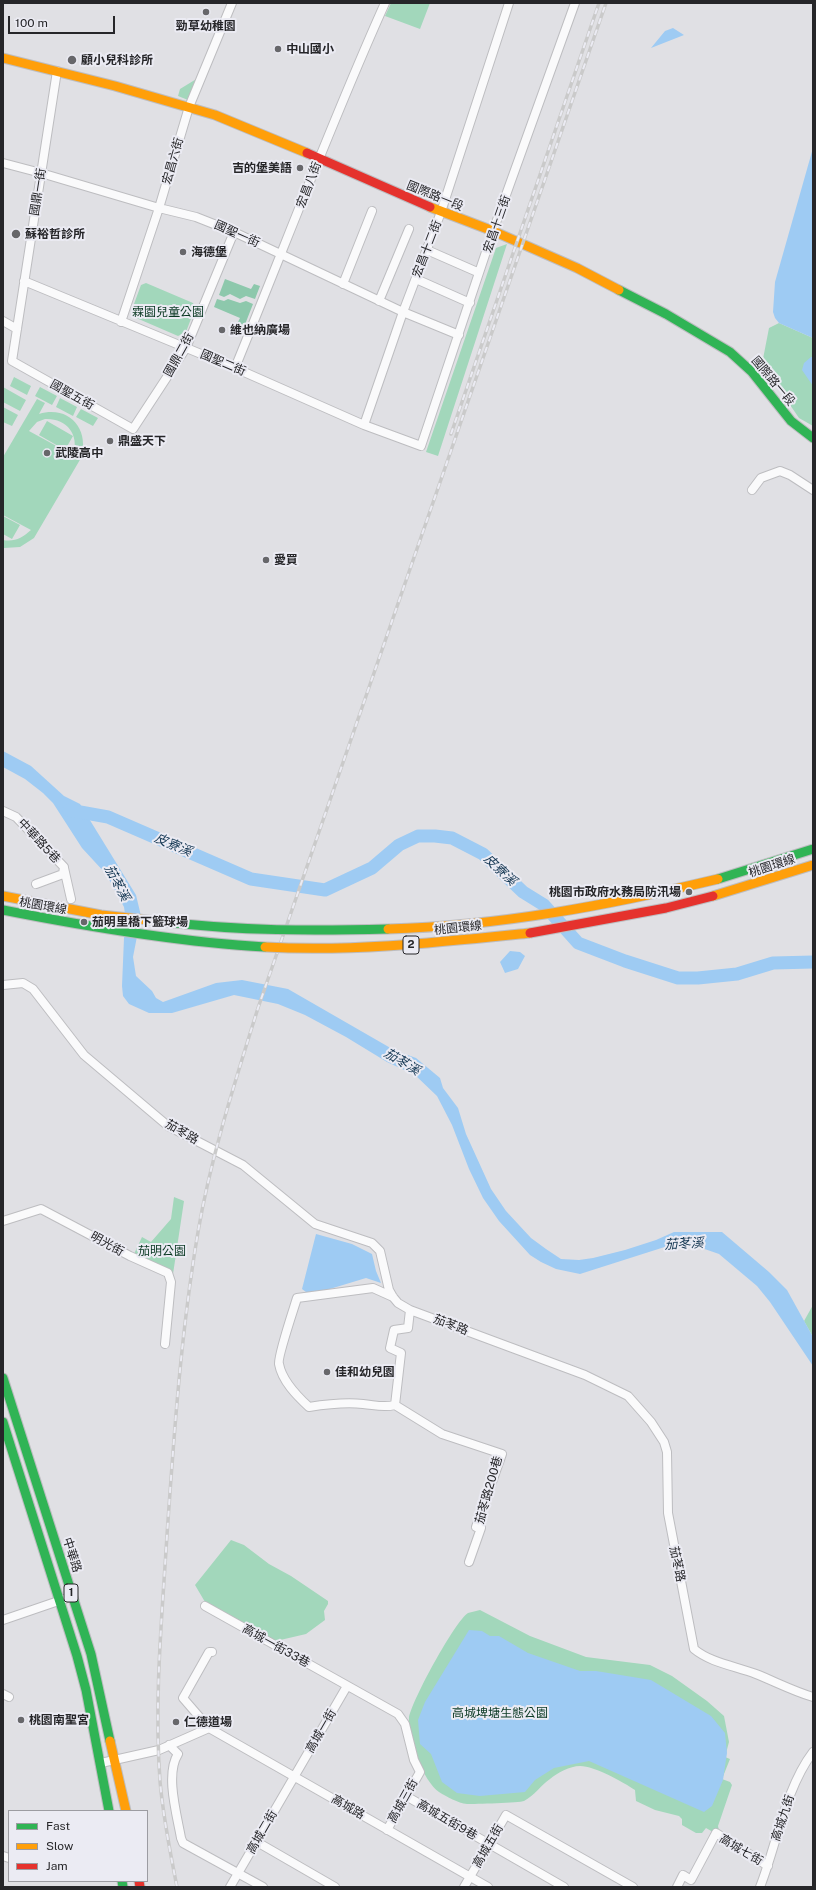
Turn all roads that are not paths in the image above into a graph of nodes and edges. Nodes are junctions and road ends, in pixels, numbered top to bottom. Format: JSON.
{"nodes":[{"id":1,"x":232,"y":3,"type":"edge"},
{"id":2,"x":385,"y":3,"type":"edge"},
{"id":3,"x":509,"y":3,"type":"edge"},
{"id":4,"x":575,"y":3,"type":"edge"},
{"id":5,"x":3,"y":58,"type":"edge"},
{"id":6,"x":57,"y":71,"type":"junction"},
{"id":7,"x":189,"y":107,"type":"junction"},
{"id":8,"x":320,"y":158,"type":"junction"},
{"id":9,"x":3,"y":163,"type":"edge"},
{"id":10,"x":41,"y":172,"type":"junction"},
{"id":11,"x":159,"y":208,"type":"junction"},
{"id":12,"x":372,"y":211,"type":"dead end"},
{"id":13,"x":441,"y":212,"type":"junction"},
{"id":14,"x":408,"y":230,"type":"dead end"},
{"id":15,"x":494,"y":231,"type":"junction"},
{"id":16,"x":234,"y":232,"type":"junction"},
{"id":17,"x":427,"y":250,"type":"junction"},
{"id":18,"x":282,"y":254,"type":"junction"},
{"id":19,"x":475,"y":271,"type":"dead end"},
{"id":20,"x":416,"y":279,"type":"junction"},
{"id":21,"x":24,"y":281,"type":"junction"},
{"id":22,"x":343,"y":284,"type":"junction"},
{"id":23,"x":379,"y":301,"type":"junction"},
{"id":24,"x":470,"y":303,"type":"junction"},
{"id":25,"x":403,"y":312,"type":"junction"},
{"id":26,"x":3,"y":321,"type":"edge"},
{"id":27,"x":121,"y":322,"type":"junction"},
{"id":28,"x":16,"y":329,"type":"junction"},
{"id":29,"x":459,"y":335,"type":"junction"},
{"id":30,"x":186,"y":348,"type":"junction"},
{"id":31,"x":12,"y":361,"type":"joint"},
{"id":32,"x":235,"y":368,"type":"junction"},
{"id":33,"x":364,"y":425,"type":"junction"},
{"id":34,"x":133,"y":429,"type":"joint"},
{"id":35,"x":813,"y":438,"type":"edge"},
{"id":36,"x":421,"y":446,"type":"joint"},
{"id":37,"x":811,"y":485,"type":"edge"},
{"id":38,"x":752,"y":490,"type":"dead end"},
{"id":39,"x":3,"y":811,"type":"edge"},
{"id":40,"x":813,"y":849,"type":"edge"},
{"id":41,"x":813,"y":865,"type":"edge"},
{"id":42,"x":64,"y":867,"type":"junction"},
{"id":43,"x":36,"y":884,"type":"dead end"},
{"id":44,"x":3,"y":896,"type":"edge"},
{"id":45,"x":71,"y":899,"type":"dead end"},
{"id":46,"x":3,"y":910,"type":"edge"},
{"id":47,"x":3,"y":985,"type":"edge"},
{"id":48,"x":3,"y":1222,"type":"edge"},
{"id":49,"x":392,"y":1297,"type":"junction"},
{"id":50,"x":410,"y":1310,"type":"junction"},
{"id":51,"x":164,"y":1344,"type":"dead end"},
{"id":52,"x":3,"y":1378,"type":"edge"},
{"id":53,"x":394,"y":1404,"type":"junction"},
{"id":54,"x":3,"y":1422,"type":"edge"},
{"id":55,"x":468,"y":1562,"type":"dead end"},
{"id":56,"x":73,"y":1596,"type":"junction"},
{"id":57,"x":59,"y":1601,"type":"junction"},
{"id":58,"x":205,"y":1606,"type":"dead end"},
{"id":59,"x":3,"y":1620,"type":"edge"},
{"id":60,"x":212,"y":1652,"type":"dead end"},
{"id":61,"x":347,"y":1686,"type":"junction"},
{"id":62,"x":813,"y":1697,"type":"edge"},
{"id":63,"x":209,"y":1728,"type":"junction"},
{"id":64,"x":169,"y":1745,"type":"junction"},
{"id":65,"x":813,"y":1752,"type":"edge"},
{"id":66,"x":116,"y":1760,"type":"junction"},
{"id":67,"x":101,"y":1763,"type":"junction"},
{"id":68,"x":420,"y":1772,"type":"joint"},
{"id":69,"x":294,"y":1777,"type":"junction"},
{"id":70,"x":406,"y":1796,"type":"junction"},
{"id":71,"x":110,"y":1810,"type":"edge"},
{"id":72,"x":126,"y":1810,"type":"edge"},
{"id":73,"x":387,"y":1830,"type":"junction"},
{"id":74,"x":256,"y":1842,"type":"junction"},
{"id":75,"x":489,"y":1845,"type":"junction"},
{"id":76,"x":768,"y":1866,"type":"junction"},
{"id":77,"x":239,"y":1873,"type":"junction"},
{"id":78,"x":470,"y":1877,"type":"junction"},
{"id":79,"x":230,"y":1887,"type":"edge"},
{"id":80,"x":263,"y":1887,"type":"edge"},
{"id":81,"x":335,"y":1887,"type":"edge"},
{"id":82,"x":464,"y":1887,"type":"edge"},
{"id":83,"x":488,"y":1887,"type":"edge"},
{"id":84,"x":564,"y":1887,"type":"edge"},
{"id":85,"x":633,"y":1887,"type":"edge"},
{"id":86,"x":676,"y":1887,"type":"edge"},
{"id":87,"x":760,"y":1887,"type":"edge"}],
"edges":[{"from":1,"to":7,"type":"street","name":"宏昌六街"},
{"from":2,"to":8,"type":"street","name":"宏昌八街"},
{"from":3,"to":13,"type":"street","name":"宏昌十二街"},
{"from":4,"to":15,"type":"street","name":"宏昌十三街"},
{"from":5,"to":6,"type":"main road","name":"國際路一段"},
{"from":6,"to":7,"type":"main road","name":"國際路一段"},
{"from":6,"to":10,"type":"street","name":"國鼎一街"},
{"from":7,"to":8,"type":"main road","name":"國際路一段"},
{"from":7,"to":11,"type":"street","name":"宏昌六街"},
{"from":8,"to":13,"type":"main road","name":"國際路一段"},
{"from":8,"to":18,"type":"street","name":"宏昌八街"},
{"from":9,"to":10,"type":"street","name":"國聖一街"},
{"from":10,"to":11,"type":"street","name":"國聖一街"},
{"from":10,"to":21,"type":"street","name":"國鼎一街"},
{"from":11,"to":16,"type":"street","name":"國聖一街"},
{"from":11,"to":27,"type":"street","name":"宏昌六街"},
{"from":12,"to":22,"type":"street"},
{"from":13,"to":15,"type":"main road","name":"國際路一段"},
{"from":13,"to":17,"type":"street","name":"宏昌十二街"},
{"from":14,"to":23,"type":"street"},
{"from":15,"to":24,"type":"street","name":"宏昌十三街"},
{"from":15,"to":35,"type":"main road","name":"國際路一段"},
{"from":16,"to":18,"type":"street","name":"國聖一街"},
{"from":16,"to":30,"type":"street","name":"國鼎二街"},
{"from":17,"to":19,"type":"street"},
{"from":17,"to":20,"type":"street","name":"宏昌十二街"},
{"from":18,"to":22,"type":"street","name":"國聖一街"},
{"from":18,"to":32,"type":"street","name":"宏昌八街"},
{"from":20,"to":24,"type":"street"},
{"from":20,"to":25,"type":"street","name":"宏昌十二街"},
{"from":21,"to":27,"type":"street","name":"國聖二街"},
{"from":21,"to":28,"type":"street","name":"國鼎一街"},
{"from":22,"to":23,"type":"street","name":"國聖一街"},
{"from":23,"to":25,"type":"street","name":"國聖一街"},
{"from":24,"to":29,"type":"street","name":"宏昌十三街"},
{"from":25,"to":29,"type":"street","name":"國聖一街"},
{"from":25,"to":33,"type":"street","name":"宏昌十二街"},
{"from":26,"to":28,"type":"street"},
{"from":27,"to":30,"type":"street","name":"國聖二街"},
{"from":28,"to":31,"type":"street","name":"國鼎一街"},
{"from":29,"to":36,"type":"street","name":"宏昌十三街"},
{"from":30,"to":32,"type":"street","name":"國聖二街"},
{"from":30,"to":34,"type":"street","name":"國鼎二街"},
{"from":31,"to":34,"type":"street","name":"國聖五街"},
{"from":32,"to":33,"type":"street","name":"國聖二街"},
{"from":33,"to":36,"type":"street","name":"國聖二街"},
{"from":37,"to":38,"type":"street"},
{"from":39,"to":42,"type":"street","name":"中華路5巷"},
{"from":40,"to":44,"type":"main road","name":"桃園環線","number":"2","bridge":true},
{"from":41,"to":46,"type":"main road","name":"桃園環線","number":"2","bridge":true},
{"from":42,"to":43,"type":"street","name":"中華路5巷"},
{"from":42,"to":45,"type":"street"},
{"from":47,"to":49,"type":"street","name":"茄苳路"},
{"from":48,"to":51,"type":"street","name":"明光街"},
{"from":49,"to":50,"type":"street","name":"茄苳路"},
{"from":49,"to":53,"type":"street"},
{"from":50,"to":53,"type":"street"},
{"from":50,"to":62,"type":"street","name":"茄苳路"},
{"from":52,"to":56,"type":"main road","name":"中華路","number":"1"},
{"from":53,"to":55,"type":"street","name":"茄苳路200巷"},
{"from":54,"to":57,"type":"main road","name":"中華路","number":"1"},
{"from":56,"to":57,"type":"street"},
{"from":56,"to":66,"type":"main road","name":"中華路","number":"1"},
{"from":57,"to":59,"type":"street"},
{"from":57,"to":67,"type":"main road","name":"中華路","number":"1"},
{"from":58,"to":61,"type":"street","name":"高城一街33巷"},
{"from":60,"to":63,"type":"street","name":"高城路"},
{"from":61,"to":68,"type":"street","name":"高城一街33巷"},
{"from":61,"to":69,"type":"street","name":"高城一街"},
{"from":63,"to":64,"type":"street"},
{"from":63,"to":69,"type":"street","name":"高城路"},
{"from":64,"to":66,"type":"street"},
{"from":64,"to":77,"type":"street"},
{"from":65,"to":76,"type":"street","name":"高城九街"},
{"from":66,"to":67,"type":"street"},
{"from":66,"to":72,"type":"main road","name":"中華路","number":"1"},
{"from":67,"to":71,"type":"main road","name":"中華路","number":"1"},
{"from":68,"to":70,"type":"street","name":"高城三街"},
{"from":69,"to":73,"type":"street","name":"高城路"},
{"from":69,"to":74,"type":"street","name":"高城二街"},
{"from":70,"to":73,"type":"street","name":"高城三街"},
{"from":70,"to":75,"type":"street","name":"高城五街9巷"},
{"from":73,"to":78,"type":"street","name":"高城路"},
{"from":74,"to":77,"type":"street","name":"高城二街"},
{"from":74,"to":81,"type":"street"},
{"from":75,"to":78,"type":"street","name":"高城五街"},
{"from":75,"to":84,"type":"street","name":"高城五街9巷"},
{"from":75,"to":85,"type":"street","name":"高城五街"},
{"from":76,"to":86,"type":"street","name":"高城七街"},
{"from":76,"to":87,"type":"street","name":"高城九街"},
{"from":77,"to":79,"type":"street","name":"高城二街"},
{"from":77,"to":80,"type":"street"},
{"from":78,"to":82,"type":"street","name":"高城五街"},
{"from":78,"to":83,"type":"street","name":"高城路"}]}
